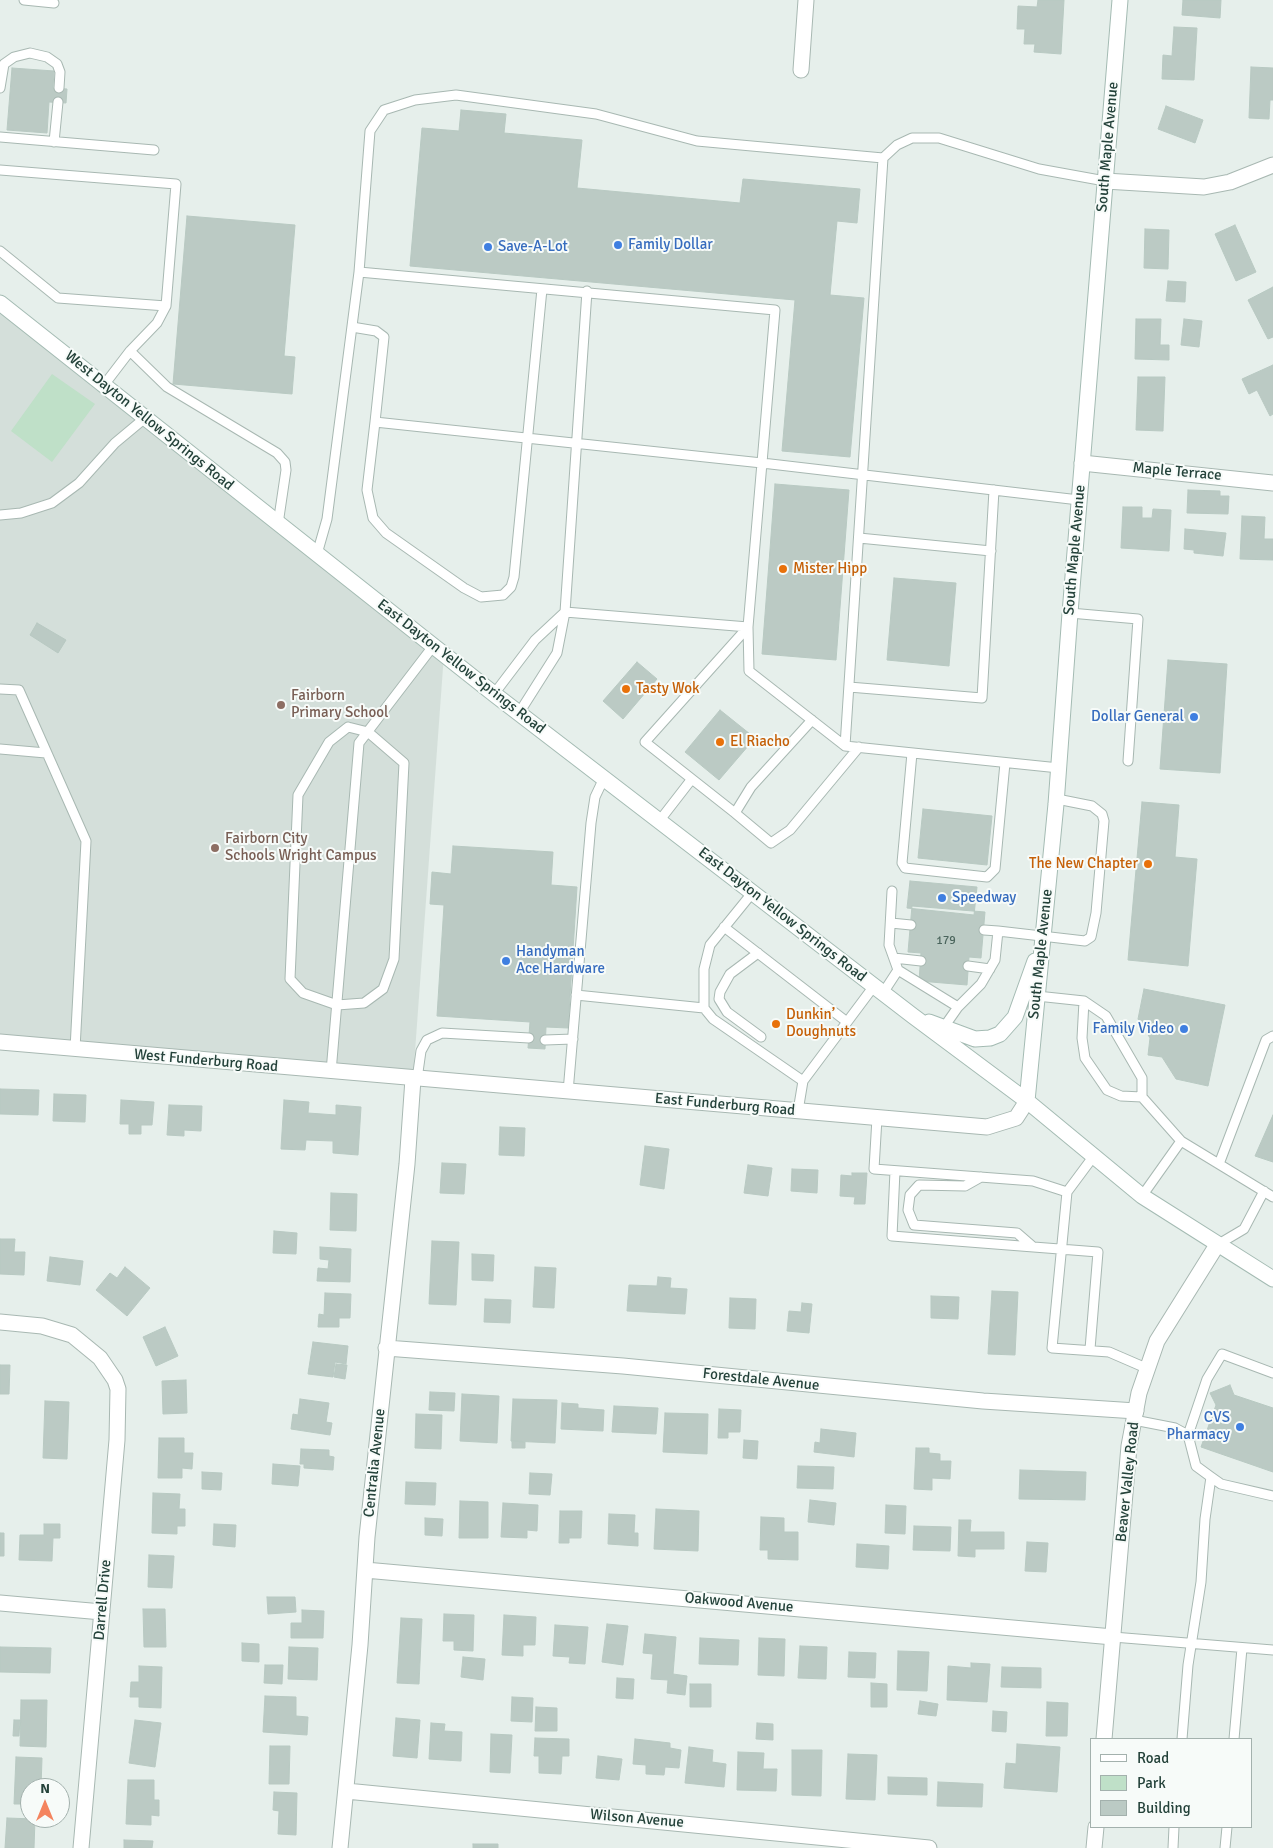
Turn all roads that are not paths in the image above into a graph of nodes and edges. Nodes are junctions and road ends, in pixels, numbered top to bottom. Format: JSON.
{"nodes":[{"id":1,"x":24,"y":0,"type":"edge"},
{"id":2,"x":806,"y":0,"type":"edge"},
{"id":3,"x":1120,"y":0,"type":"edge"},
{"id":4,"x":54,"y":3,"type":"dead end"},
{"id":5,"x":800,"y":70,"type":"dead end"},
{"id":6,"x":0,"y":88,"type":"edge"},
{"id":7,"x":59,"y":88,"type":"dead end"},
{"id":8,"x":58,"y":102,"type":"dead end"},
{"id":9,"x":0,"y":137,"type":"edge"},
{"id":10,"x":54,"y":142,"type":"junction"},
{"id":11,"x":154,"y":150,"type":"dead end"},
{"id":12,"x":883,"y":158,"type":"junction"},
{"id":13,"x":1273,"y":165,"type":"edge"},
{"id":14,"x":0,"y":170,"type":"edge"},
{"id":15,"x":1105,"y":181,"type":"junction"},
{"id":16,"x":0,"y":251,"type":"edge"},
{"id":17,"x":359,"y":272,"type":"junction"},
{"id":18,"x":542,"y":289,"type":"junction"},
{"id":19,"x":587,"y":292,"type":"junction"},
{"id":20,"x":0,"y":303,"type":"edge"},
{"id":21,"x":166,"y":306,"type":"junction"},
{"id":22,"x":352,"y":327,"type":"junction"},
{"id":23,"x":130,"y":351,"type":"junction"},
{"id":24,"x":104,"y":385,"type":"junction"},
{"id":25,"x":145,"y":418,"type":"junction"},
{"id":26,"x":375,"y":422,"type":"junction"},
{"id":27,"x":526,"y":438,"type":"junction"},
{"id":28,"x":576,"y":444,"type":"junction"},
{"id":29,"x":762,"y":463,"type":"junction"},
{"id":30,"x":1082,"y":463,"type":"junction"},
{"id":31,"x":863,"y":474,"type":"junction"},
{"id":32,"x":1273,"y":482,"type":"edge"},
{"id":33,"x":994,"y":490,"type":"junction"},
{"id":34,"x":1079,"y":500,"type":"junction"},
{"id":35,"x":0,"y":515,"type":"edge"},
{"id":36,"x":278,"y":524,"type":"junction"},
{"id":37,"x":858,"y":538,"type":"junction"},
{"id":38,"x":298,"y":539,"type":"joint"},
{"id":39,"x":991,"y":551,"type":"junction"},
{"id":40,"x":316,"y":554,"type":"junction"},
{"id":41,"x":565,"y":612,"type":"junction"},
{"id":42,"x":1070,"y":613,"type":"junction"},
{"id":43,"x":748,"y":627,"type":"junction"},
{"id":44,"x":434,"y":646,"type":"junction"},
{"id":45,"x":849,"y":687,"type":"junction"},
{"id":46,"x":0,"y":689,"type":"edge"},
{"id":47,"x":494,"y":694,"type":"junction"},
{"id":48,"x":519,"y":713,"type":"junction"},
{"id":49,"x":812,"y":720,"type":"junction"},
{"id":50,"x":368,"y":732,"type":"junction"},
{"id":51,"x":845,"y":746,"type":"junction"},
{"id":52,"x":860,"y":747,"type":"junction"},
{"id":53,"x":0,"y":749,"type":"edge"},
{"id":54,"x":46,"y":753,"type":"junction"},
{"id":55,"x":912,"y":753,"type":"junction"},
{"id":56,"x":1128,"y":761,"type":"dead end"},
{"id":57,"x":1005,"y":762,"type":"junction"},
{"id":58,"x":1059,"y":768,"type":"junction"},
{"id":59,"x":604,"y":778,"type":"junction"},
{"id":60,"x":691,"y":780,"type":"junction"},
{"id":61,"x":1056,"y":799,"type":"junction"},
{"id":62,"x":735,"y":814,"type":"junction"},
{"id":63,"x":660,"y":820,"type":"junction"},
{"id":64,"x":892,"y":891,"type":"dead end"},
{"id":65,"x":753,"y":892,"type":"junction"},
{"id":66,"x":891,"y":923,"type":"junction"},
{"id":67,"x":910,"y":924,"type":"dead end"},
{"id":68,"x":724,"y":927,"type":"junction"},
{"id":69,"x":984,"y":930,"type":"dead end"},
{"id":70,"x":998,"y":931,"type":"junction"},
{"id":71,"x":1043,"y":936,"type":"junction"},
{"id":72,"x":758,"y":953,"type":"junction"},
{"id":73,"x":894,"y":958,"type":"junction"},
{"id":74,"x":921,"y":961,"type":"dead end"},
{"id":75,"x":968,"y":966,"type":"dead end"},
{"id":76,"x":990,"y":969,"type":"junction"},
{"id":77,"x":898,"y":970,"type":"junction"},
{"id":78,"x":878,"y":989,"type":"junction"},
{"id":79,"x":576,"y":995,"type":"junction"},
{"id":80,"x":1037,"y":996,"type":"junction"},
{"id":81,"x":1084,"y":1001,"type":"junction"},
{"id":82,"x":337,"y":1005,"type":"junction"},
{"id":83,"x":958,"y":1007,"type":"junction"},
{"id":84,"x":704,"y":1008,"type":"junction"},
{"id":85,"x":913,"y":1016,"type":"junction"},
{"id":86,"x":848,"y":1022,"type":"junction"},
{"id":87,"x":944,"y":1027,"type":"junction"},
{"id":88,"x":1273,"y":1036,"type":"edge"},
{"id":89,"x":761,"y":1037,"type":"dead end"},
{"id":90,"x":529,"y":1038,"type":"dead end"},
{"id":91,"x":573,"y":1039,"type":"junction"},
{"id":92,"x":545,"y":1040,"type":"dead end"},
{"id":93,"x":0,"y":1042,"type":"edge"},
{"id":94,"x":75,"y":1049,"type":"junction"},
{"id":95,"x":331,"y":1072,"type":"junction"},
{"id":96,"x":415,"y":1079,"type":"junction"},
{"id":97,"x":803,"y":1081,"type":"junction"},
{"id":98,"x":568,"y":1092,"type":"junction"},
{"id":99,"x":1142,"y":1097,"type":"junction"},
{"id":100,"x":1027,"y":1101,"type":"junction"},
{"id":101,"x":798,"y":1111,"type":"junction"},
{"id":102,"x":877,"y":1118,"type":"junction"},
{"id":103,"x":1181,"y":1141,"type":"junction"},
{"id":104,"x":1092,"y":1157,"type":"junction"},
{"id":105,"x":1219,"y":1164,"type":"junction"},
{"id":106,"x":895,"y":1171,"type":"junction"},
{"id":107,"x":981,"y":1177,"type":"junction"},
{"id":108,"x":1264,"y":1191,"type":"junction"},
{"id":109,"x":1067,"y":1192,"type":"junction"},
{"id":110,"x":1142,"y":1196,"type":"junction"},
{"id":111,"x":1273,"y":1197,"type":"edge"},
{"id":112,"x":1217,"y":1245,"type":"junction"},
{"id":113,"x":1032,"y":1246,"type":"junction"},
{"id":114,"x":1061,"y":1248,"type":"junction"},
{"id":115,"x":1273,"y":1279,"type":"edge"},
{"id":116,"x":0,"y":1322,"type":"edge"},
{"id":117,"x":386,"y":1348,"type":"junction"},
{"id":118,"x":1090,"y":1349,"type":"junction"},
{"id":119,"x":1146,"y":1368,"type":"junction"},
{"id":120,"x":1273,"y":1373,"type":"edge"},
{"id":121,"x":1135,"y":1415,"type":"junction"},
{"id":122,"x":1188,"y":1435,"type":"junction"},
{"id":123,"x":1211,"y":1477,"type":"junction"},
{"id":124,"x":1273,"y":1496,"type":"edge"},
{"id":125,"x":365,"y":1570,"type":"junction"},
{"id":126,"x":0,"y":1603,"type":"edge"},
{"id":127,"x":102,"y":1612,"type":"junction"},
{"id":128,"x":1113,"y":1637,"type":"junction"},
{"id":129,"x":1193,"y":1644,"type":"junction"},
{"id":130,"x":1242,"y":1648,"type":"junction"},
{"id":131,"x":1273,"y":1650,"type":"edge"},
{"id":132,"x":1104,"y":1738,"type":"edge"},
{"id":133,"x":1182,"y":1738,"type":"edge"},
{"id":134,"x":1234,"y":1738,"type":"edge"},
{"id":135,"x":346,"y":1792,"type":"junction"},
{"id":136,"x":1096,"y":1828,"type":"edge"},
{"id":137,"x":1174,"y":1828,"type":"edge"},
{"id":138,"x":1227,"y":1828,"type":"edge"},
{"id":139,"x":80,"y":1848,"type":"edge"},
{"id":140,"x":340,"y":1848,"type":"edge"},
{"id":141,"x":929,"y":1848,"type":"edge"},
{"id":142,"x":1094,"y":1848,"type":"edge"},
{"id":143,"x":1173,"y":1848,"type":"edge"},
{"id":144,"x":1225,"y":1848,"type":"edge"}],
"edges":[{"from":1,"to":4,"type":"lane"},
{"from":2,"to":5,"type":"street"},
{"from":3,"to":15,"type":"street","name":"South Maple Avenue"},
{"from":6,"to":7,"type":"lane"},
{"from":8,"to":10,"type":"lane"},
{"from":9,"to":10,"type":"lane"},
{"from":10,"to":11,"type":"lane"},
{"from":12,"to":15,"type":"lane"},
{"from":12,"to":17,"type":"lane"},
{"from":12,"to":31,"type":"lane"},
{"from":13,"to":15,"type":"street"},
{"from":14,"to":21,"type":"lane"},
{"from":15,"to":30,"type":"street","name":"South Maple Avenue"},
{"from":16,"to":21,"type":"lane"},
{"from":17,"to":18,"type":"lane"},
{"from":17,"to":22,"type":"lane"},
{"from":18,"to":19,"type":"lane"},
{"from":18,"to":27,"type":"lane"},
{"from":19,"to":28,"type":"lane"},
{"from":19,"to":29,"type":"lane"},
{"from":20,"to":24,"type":"street","name":"West Dayton Yellow Springs Road"},
{"from":21,"to":23,"type":"lane"},
{"from":22,"to":26,"type":"lane"},
{"from":22,"to":40,"type":"lane"},
{"from":23,"to":24,"type":"lane"},
{"from":23,"to":36,"type":"lane"},
{"from":24,"to":25,"type":"street","name":"West Dayton Yellow Springs Road"},
{"from":25,"to":35,"type":"lane"},
{"from":25,"to":36,"type":"street","name":"West Dayton Yellow Springs Road"},
{"from":26,"to":27,"type":"lane"},
{"from":26,"to":27,"type":"lane"},
{"from":27,"to":28,"type":"lane"},
{"from":28,"to":29,"type":"lane"},
{"from":28,"to":41,"type":"lane"},
{"from":29,"to":31,"type":"lane"},
{"from":29,"to":43,"type":"lane"},
{"from":30,"to":32,"type":"street","name":"Maple Terrace"},
{"from":30,"to":34,"type":"street","name":"South Maple Avenue"},
{"from":31,"to":33,"type":"lane"},
{"from":31,"to":37,"type":"lane"},
{"from":33,"to":34,"type":"lane"},
{"from":33,"to":39,"type":"lane"},
{"from":34,"to":42,"type":"street","name":"South Maple Avenue"},
{"from":36,"to":38,"type":"street","name":"West Dayton Yellow Springs Road"},
{"from":37,"to":39,"type":"lane"},
{"from":37,"to":45,"type":"lane"},
{"from":38,"to":40,"type":"street","name":"East Dayton Yellow Springs Road"},
{"from":39,"to":45,"type":"lane"},
{"from":40,"to":44,"type":"street","name":"East Dayton Yellow Springs Road"},
{"from":41,"to":43,"type":"lane"},
{"from":41,"to":47,"type":"lane"},
{"from":41,"to":48,"type":"lane"},
{"from":42,"to":56,"type":"lane"},
{"from":42,"to":58,"type":"street","name":"South Maple Avenue"},
{"from":43,"to":49,"type":"lane"},
{"from":43,"to":60,"type":"lane"},
{"from":44,"to":47,"type":"street","name":"East Dayton Yellow Springs Road"},
{"from":44,"to":50,"type":"lane"},
{"from":45,"to":51,"type":"lane"},
{"from":46,"to":54,"type":"lane"},
{"from":47,"to":48,"type":"street","name":"East Dayton Yellow Springs Road"},
{"from":48,"to":59,"type":"street","name":"East Dayton Yellow Springs Road"},
{"from":49,"to":51,"type":"lane"},
{"from":49,"to":62,"type":"lane"},
{"from":50,"to":82,"type":"lane"},
{"from":50,"to":82,"type":"lane"},
{"from":50,"to":82,"type":"lane"},
{"from":51,"to":52,"type":"lane"},
{"from":52,"to":55,"type":"lane"},
{"from":52,"to":62,"type":"lane"},
{"from":53,"to":54,"type":"lane"},
{"from":54,"to":94,"type":"lane"},
{"from":55,"to":57,"type":"lane"},
{"from":55,"to":57,"type":"lane"},
{"from":57,"to":58,"type":"lane"},
{"from":58,"to":61,"type":"street","name":"South Maple Avenue"},
{"from":59,"to":63,"type":"street","name":"East Dayton Yellow Springs Road"},
{"from":59,"to":79,"type":"lane"},
{"from":60,"to":62,"type":"lane"},
{"from":60,"to":63,"type":"lane"},
{"from":61,"to":71,"type":"street","name":"South Maple Avenue"},
{"from":61,"to":71,"type":"lane"},
{"from":63,"to":65,"type":"street","name":"East Dayton Yellow Springs Road"},
{"from":64,"to":66,"type":"lane"},
{"from":65,"to":68,"type":"lane"},
{"from":65,"to":78,"type":"street","name":"East Dayton Yellow Springs Road"},
{"from":66,"to":67,"type":"lane"},
{"from":66,"to":73,"type":"lane"},
{"from":68,"to":72,"type":"lane"},
{"from":68,"to":84,"type":"lane"},
{"from":69,"to":70,"type":"lane"},
{"from":70,"to":71,"type":"lane"},
{"from":70,"to":76,"type":"lane"},
{"from":71,"to":80,"type":"street","name":"South Maple Avenue"},
{"from":71,"to":87,"type":"street"},
{"from":72,"to":86,"type":"lane"},
{"from":72,"to":89,"type":"lane"},
{"from":73,"to":74,"type":"lane"},
{"from":73,"to":77,"type":"lane"},
{"from":75,"to":76,"type":"lane"},
{"from":76,"to":83,"type":"lane"},
{"from":77,"to":78,"type":"lane"},
{"from":77,"to":83,"type":"lane"},
{"from":78,"to":85,"type":"street","name":"East Dayton Yellow Springs Road"},
{"from":78,"to":86,"type":"lane"},
{"from":79,"to":84,"type":"lane"},
{"from":79,"to":91,"type":"lane"},
{"from":80,"to":81,"type":"lane"},
{"from":80,"to":100,"type":"street","name":"South Maple Avenue"},
{"from":81,"to":99,"type":"lane"},
{"from":81,"to":99,"type":"lane"},
{"from":82,"to":95,"type":"lane"},
{"from":83,"to":87,"type":"lane"},
{"from":84,"to":97,"type":"lane"},
{"from":85,"to":87,"type":"street"},
{"from":85,"to":100,"type":"street","name":"East Dayton Yellow Springs Road"},
{"from":86,"to":97,"type":"lane"},
{"from":88,"to":105,"type":"lane"},
{"from":90,"to":96,"type":"lane"},
{"from":91,"to":92,"type":"lane"},
{"from":91,"to":98,"type":"lane"},
{"from":93,"to":94,"type":"street","name":"West Funderburg Road"},
{"from":94,"to":95,"type":"street","name":"West Funderburg Road"},
{"from":95,"to":96,"type":"street","name":"West Funderburg Road"},
{"from":96,"to":98,"type":"street","name":"East Funderburg Road"},
{"from":96,"to":117,"type":"street","name":"Centralia Avenue"},
{"from":97,"to":101,"type":"lane"},
{"from":98,"to":101,"type":"street","name":"East Funderburg Road"},
{"from":99,"to":103,"type":"lane"},
{"from":100,"to":102,"type":"street","name":"East Funderburg Road"},
{"from":100,"to":104,"type":"street","name":"East Dayton Yellow Springs Road"},
{"from":101,"to":102,"type":"street","name":"East Funderburg Road"},
{"from":102,"to":106,"type":"lane"},
{"from":103,"to":105,"type":"lane"},
{"from":103,"to":110,"type":"lane"},
{"from":104,"to":109,"type":"lane"},
{"from":104,"to":110,"type":"street","name":"East Dayton Yellow Springs Road"},
{"from":105,"to":108,"type":"lane"},
{"from":106,"to":107,"type":"lane"},
{"from":106,"to":113,"type":"lane"},
{"from":107,"to":109,"type":"lane"},
{"from":107,"to":113,"type":"lane"},
{"from":108,"to":111,"type":"lane"},
{"from":108,"to":112,"type":"lane"},
{"from":109,"to":114,"type":"lane"},
{"from":110,"to":112,"type":"street","name":"East Dayton Yellow Springs Road"},
{"from":112,"to":115,"type":"street","name":"East Dayton Yellow Springs Road"},
{"from":112,"to":119,"type":"street","name":"Beaver Valley Road"},
{"from":113,"to":114,"type":"lane"},
{"from":114,"to":118,"type":"lane"},
{"from":114,"to":118,"type":"lane"},
{"from":116,"to":127,"type":"street","name":"Darrell Drive"},
{"from":117,"to":121,"type":"street","name":"Forestdale Avenue"},
{"from":117,"to":125,"type":"street","name":"Centralia Avenue"},
{"from":118,"to":119,"type":"lane"},
{"from":119,"to":121,"type":"street","name":"Beaver Valley Road"},
{"from":120,"to":122,"type":"lane"},
{"from":121,"to":122,"type":"lane"},
{"from":121,"to":128,"type":"street","name":"Beaver Valley Road"},
{"from":122,"to":123,"type":"lane"},
{"from":123,"to":124,"type":"lane"},
{"from":123,"to":129,"type":"lane"},
{"from":125,"to":128,"type":"street","name":"Oakwood Avenue"},
{"from":125,"to":135,"type":"street","name":"Centralia Avenue"},
{"from":126,"to":127,"type":"street"},
{"from":127,"to":139,"type":"street","name":"Darrell Drive"},
{"from":128,"to":129,"type":"lane"},
{"from":128,"to":132,"type":"street","name":"Beaver Valley Road"},
{"from":129,"to":130,"type":"lane"},
{"from":129,"to":133,"type":"lane"},
{"from":130,"to":131,"type":"lane"},
{"from":130,"to":134,"type":"lane"},
{"from":135,"to":140,"type":"street","name":"Centralia Avenue"},
{"from":135,"to":141,"type":"street","name":"Wilson Avenue"},
{"from":136,"to":142,"type":"street"},
{"from":137,"to":143,"type":"lane"},
{"from":138,"to":144,"type":"lane"}]}
